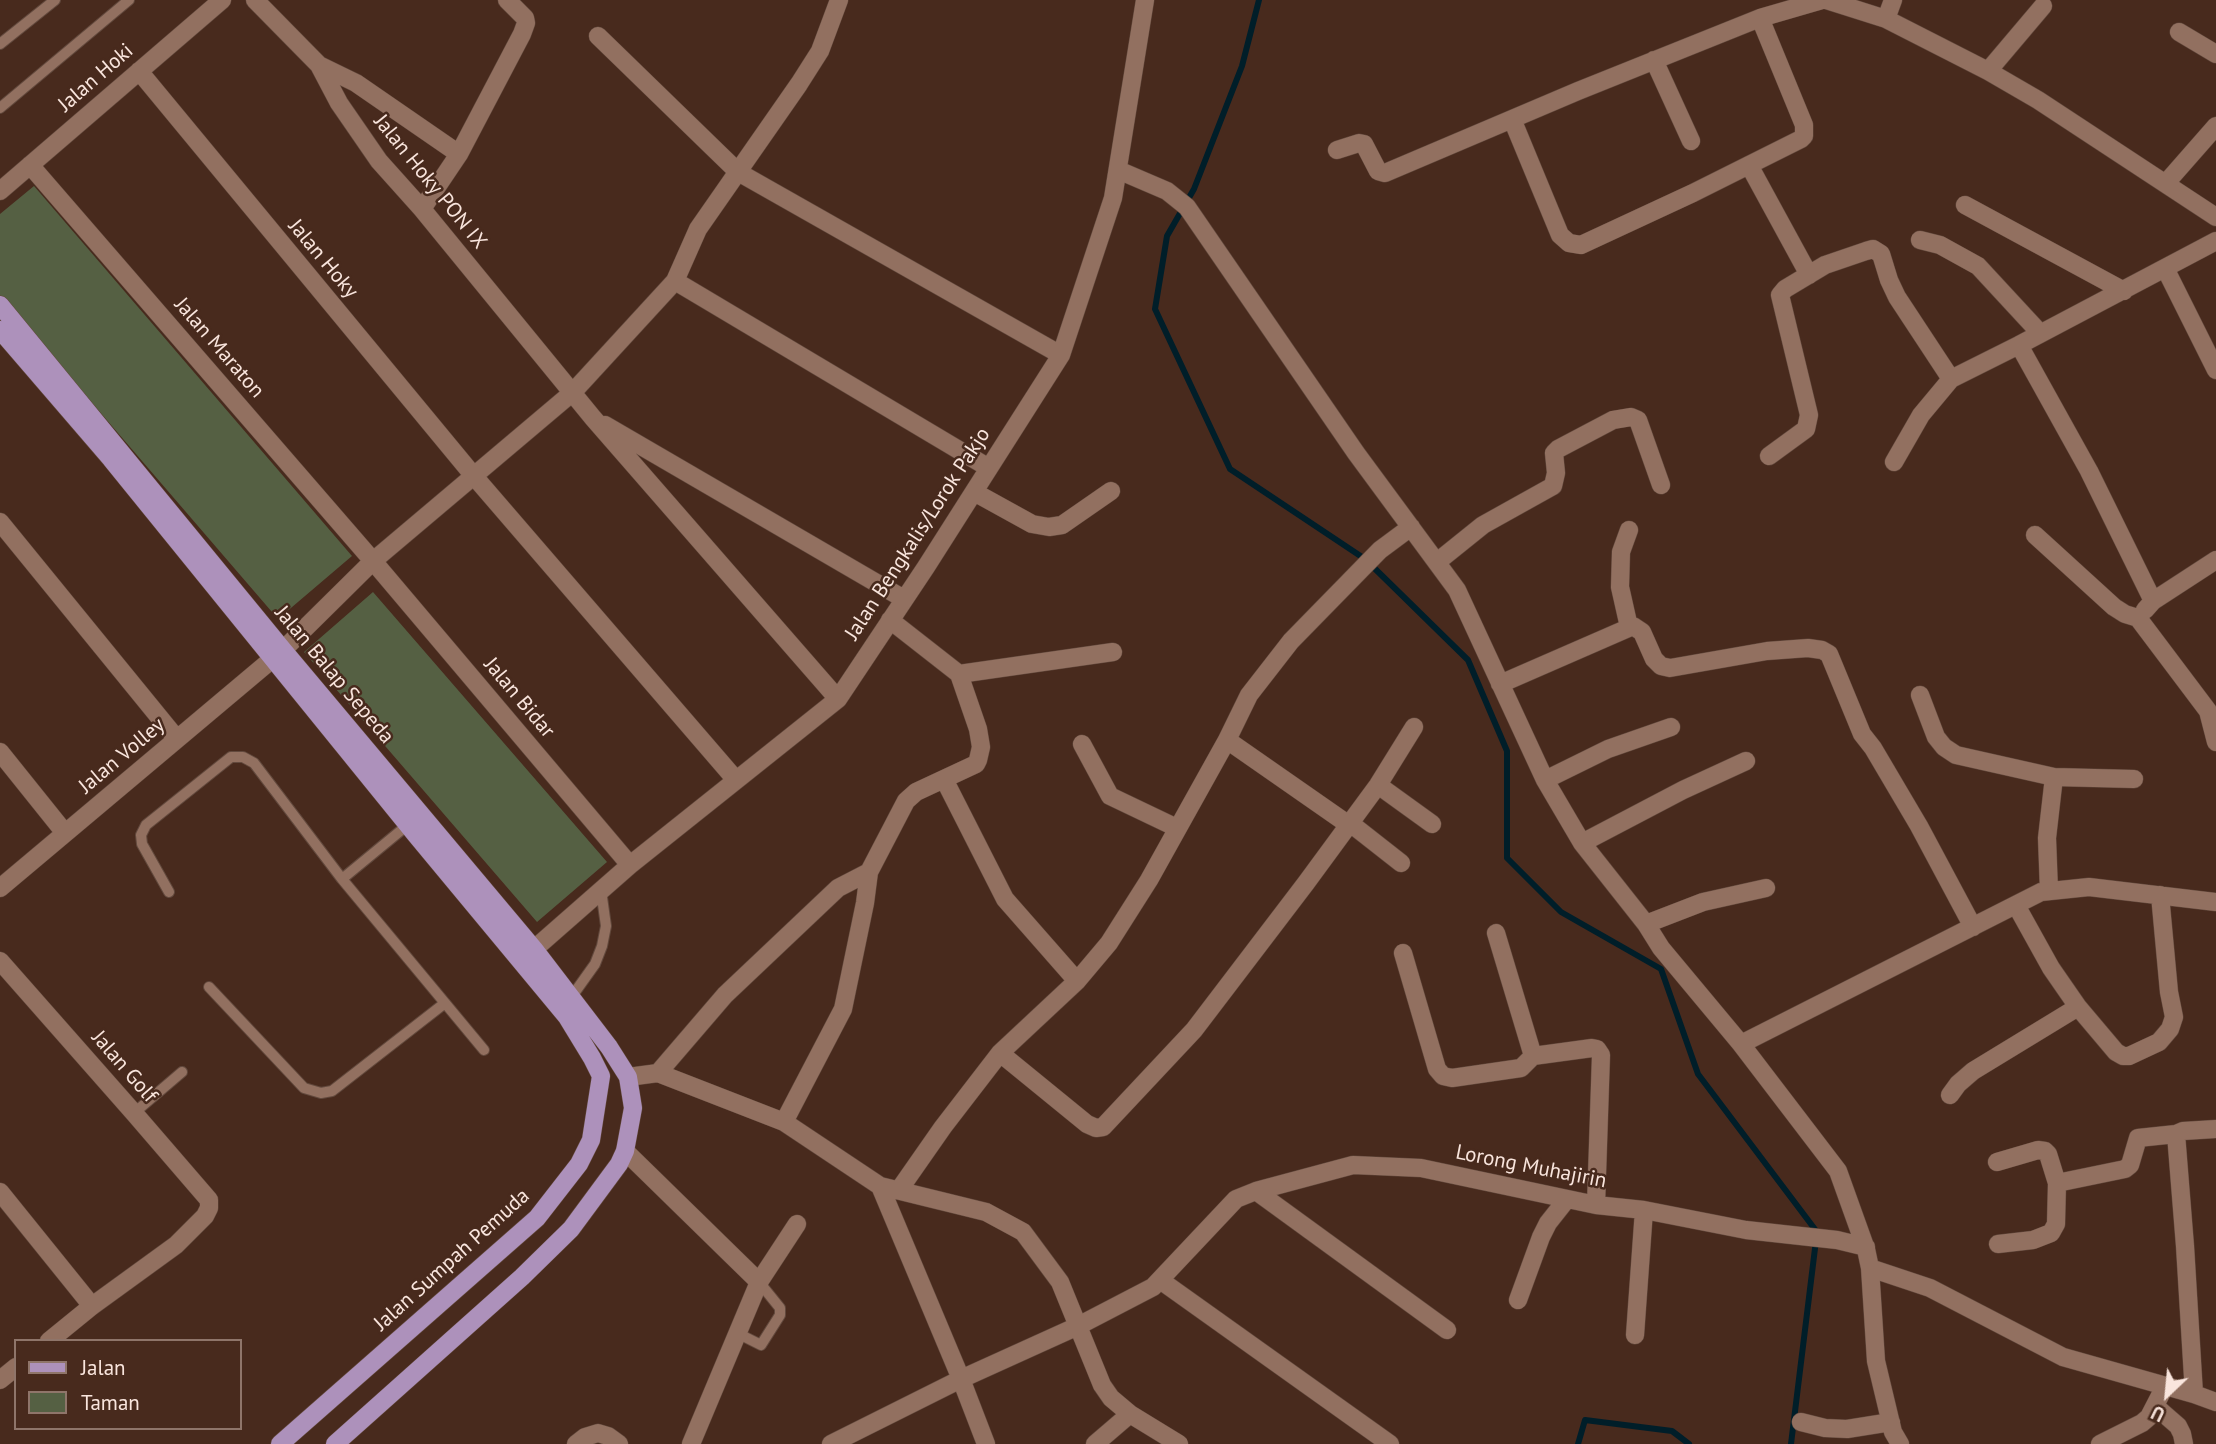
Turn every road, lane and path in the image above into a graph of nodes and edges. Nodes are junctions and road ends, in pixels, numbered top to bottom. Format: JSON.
{"nodes":[{"id":1,"x":55,"y":0,"type":"edge"},
{"id":2,"x":129,"y":0,"type":"edge"},
{"id":3,"x":222,"y":0,"type":"edge"},
{"id":4,"x":255,"y":0,"type":"edge"},
{"id":5,"x":507,"y":0,"type":"edge"},
{"id":6,"x":839,"y":0,"type":"edge"},
{"id":7,"x":1145,"y":0,"type":"edge"},
{"id":8,"x":1824,"y":0,"type":"edge"},
{"id":9,"x":1893,"y":0,"type":"edge"},
{"id":10,"x":2043,"y":6,"type":"dead end"},
{"id":11,"x":1760,"y":18,"type":"junction"},
{"id":12,"x":1886,"y":19,"type":"junction"},
{"id":13,"x":2179,"y":32,"type":"dead end"},
{"id":14,"x":598,"y":36,"type":"dead end"},
{"id":15,"x":0,"y":44,"type":"edge"},
{"id":16,"x":2216,"y":54,"type":"edge"},
{"id":17,"x":1654,"y":60,"type":"junction"},
{"id":18,"x":318,"y":65,"type":"junction"},
{"id":19,"x":139,"y":71,"type":"junction"},
{"id":20,"x":1988,"y":71,"type":"junction"},
{"id":21,"x":0,"y":108,"type":"edge"},
{"id":22,"x":1512,"y":119,"type":"junction"},
{"id":23,"x":2216,"y":126,"type":"edge"},
{"id":24,"x":1691,"y":141,"type":"dead end"},
{"id":25,"x":1337,"y":150,"type":"dead end"},
{"id":26,"x":460,"y":154,"type":"junction"},
{"id":27,"x":30,"y":165,"type":"junction"},
{"id":28,"x":1749,"y":165,"type":"junction"},
{"id":29,"x":1118,"y":170,"type":"junction"},
{"id":30,"x":738,"y":172,"type":"junction"},
{"id":31,"x":2166,"y":183,"type":"junction"},
{"id":32,"x":0,"y":191,"type":"edge"},
{"id":33,"x":1965,"y":205,"type":"dead end"},
{"id":34,"x":422,"y":209,"type":"junction"},
{"id":35,"x":2216,"y":217,"type":"edge"},
{"id":36,"x":1920,"y":240,"type":"dead end"},
{"id":37,"x":2216,"y":241,"type":"edge"},
{"id":38,"x":2165,"y":268,"type":"junction"},
{"id":39,"x":1809,"y":275,"type":"junction"},
{"id":40,"x":675,"y":281,"type":"junction"},
{"id":41,"x":2123,"y":291,"type":"junction"},
{"id":42,"x":0,"y":305,"type":"edge"},
{"id":43,"x":0,"y":330,"type":"edge"},
{"id":44,"x":2040,"y":333,"type":"junction"},
{"id":45,"x":2019,"y":345,"type":"junction"},
{"id":46,"x":1061,"y":355,"type":"junction"},
{"id":47,"x":2216,"y":370,"type":"edge"},
{"id":48,"x":1951,"y":379,"type":"junction"},
{"id":49,"x":573,"y":392,"type":"junction"},
{"id":50,"x":593,"y":418,"type":"junction"},
{"id":51,"x":1769,"y":456,"type":"dead end"},
{"id":52,"x":1894,"y":462,"type":"dead end"},
{"id":53,"x":989,"y":468,"type":"junction"},
{"id":54,"x":473,"y":475,"type":"junction"},
{"id":55,"x":1661,"y":485,"type":"dead end"},
{"id":56,"x":1111,"y":491,"type":"dead end"},
{"id":57,"x":974,"y":492,"type":"junction"},
{"id":58,"x":0,"y":522,"type":"edge"},
{"id":59,"x":1411,"y":527,"type":"junction"},
{"id":60,"x":1629,"y":530,"type":"dead end"},
{"id":61,"x":2035,"y":535,"type":"dead end"},
{"id":62,"x":2216,"y":560,"type":"edge"},
{"id":63,"x":373,"y":561,"type":"junction"},
{"id":64,"x":1437,"y":562,"type":"junction"},
{"id":65,"x":904,"y":599,"type":"junction"},
{"id":66,"x":2152,"y":601,"type":"junction"},
{"id":67,"x":2138,"y":618,"type":"junction"},
{"id":68,"x":890,"y":620,"type":"junction"},
{"id":69,"x":1629,"y":628,"type":"junction"},
{"id":70,"x":1113,"y":652,"type":"dead end"},
{"id":71,"x":278,"y":655,"type":"junction"},
{"id":72,"x":959,"y":674,"type":"junction"},
{"id":73,"x":1500,"y":684,"type":"junction"},
{"id":74,"x":1920,"y":695,"type":"dead end"},
{"id":75,"x":838,"y":699,"type":"junction"},
{"id":76,"x":2212,"y":709,"type":"edge"},
{"id":77,"x":1414,"y":727,"type":"dead end"},
{"id":78,"x":1671,"y":727,"type":"dead end"},
{"id":79,"x":177,"y":739,"type":"junction"},
{"id":80,"x":1227,"y":740,"type":"junction"},
{"id":81,"x":2216,"y":741,"type":"edge"},
{"id":82,"x":1082,"y":744,"type":"dead end"},
{"id":83,"x":0,"y":752,"type":"edge"},
{"id":84,"x":1746,"y":761,"type":"dead end"},
{"id":85,"x":2054,"y":777,"type":"junction"},
{"id":86,"x":944,"y":779,"type":"junction"},
{"id":87,"x":2134,"y":779,"type":"dead end"},
{"id":88,"x":736,"y":780,"type":"junction"},
{"id":89,"x":1545,"y":780,"type":"junction"},
{"id":90,"x":1378,"y":785,"type":"junction"},
{"id":91,"x":414,"y":819,"type":"junction"},
{"id":92,"x":1350,"y":824,"type":"junction"},
{"id":93,"x":1432,"y":824,"type":"dead end"},
{"id":94,"x":1177,"y":828,"type":"junction"},
{"id":95,"x":65,"y":833,"type":"junction"},
{"id":96,"x":1582,"y":843,"type":"junction"},
{"id":97,"x":1401,"y":863,"type":"dead end"},
{"id":98,"x":630,"y":864,"type":"junction"},
{"id":99,"x":869,"y":872,"type":"junction"},
{"id":100,"x":342,"y":878,"type":"junction"},
{"id":101,"x":0,"y":888,"type":"edge"},
{"id":102,"x":1766,"y":888,"type":"dead end"},
{"id":103,"x":601,"y":890,"type":"junction"},
{"id":104,"x":2049,"y":891,"type":"junction"},
{"id":105,"x":169,"y":892,"type":"dead end"},
{"id":106,"x":2160,"y":895,"type":"junction"},
{"id":107,"x":2216,"y":902,"type":"edge"},
{"id":108,"x":2016,"y":905,"type":"junction"},
{"id":109,"x":1646,"y":924,"type":"junction"},
{"id":110,"x":1973,"y":927,"type":"junction"},
{"id":111,"x":1496,"y":933,"type":"dead end"},
{"id":112,"x":1403,"y":953,"type":"dead end"},
{"id":113,"x":527,"y":955,"type":"junction"},
{"id":114,"x":0,"y":961,"type":"edge"},
{"id":115,"x":1077,"y":981,"type":"junction"},
{"id":116,"x":209,"y":987,"type":"dead end"},
{"id":117,"x":445,"y":1003,"type":"junction"},
{"id":118,"x":565,"y":1003,"type":"junction"},
{"id":119,"x":2078,"y":1007,"type":"junction"},
{"id":120,"x":1741,"y":1045,"type":"junction"},
{"id":121,"x":484,"y":1050,"type":"dead end"},
{"id":122,"x":1000,"y":1053,"type":"junction"},
{"id":123,"x":1532,"y":1056,"type":"junction"},
{"id":124,"x":182,"y":1072,"type":"dead end"},
{"id":125,"x":658,"y":1073,"type":"junction"},
{"id":126,"x":601,"y":1076,"type":"junction"},
{"id":127,"x":628,"y":1077,"type":"junction"},
{"id":128,"x":1950,"y":1095,"type":"dead end"},
{"id":129,"x":134,"y":1112,"type":"junction"},
{"id":130,"x":784,"y":1122,"type":"junction"},
{"id":131,"x":2216,"y":1129,"type":"edge"},
{"id":132,"x":2176,"y":1134,"type":"junction"},
{"id":133,"x":625,"y":1152,"type":"junction"},
{"id":134,"x":1997,"y":1161,"type":"dead end"},
{"id":135,"x":2057,"y":1183,"type":"junction"},
{"id":136,"x":880,"y":1186,"type":"junction"},
{"id":137,"x":899,"y":1191,"type":"junction"},
{"id":138,"x":1256,"y":1191,"type":"junction"},
{"id":139,"x":0,"y":1192,"type":"edge"},
{"id":140,"x":1567,"y":1199,"type":"junction"},
{"id":141,"x":1596,"y":1205,"type":"junction"},
{"id":142,"x":1644,"y":1210,"type":"junction"},
{"id":143,"x":797,"y":1224,"type":"dead end"},
{"id":144,"x":1998,"y":1244,"type":"dead end"},
{"id":145,"x":1866,"y":1247,"type":"junction"},
{"id":146,"x":1870,"y":1268,"type":"junction"},
{"id":147,"x":1160,"y":1280,"type":"junction"},
{"id":148,"x":759,"y":1282,"type":"junction"},
{"id":149,"x":1518,"y":1300,"type":"dead end"},
{"id":150,"x":93,"y":1306,"type":"junction"},
{"id":151,"x":1078,"y":1326,"type":"junction"},
{"id":152,"x":1447,"y":1330,"type":"dead end"},
{"id":153,"x":737,"y":1333,"type":"junction"},
{"id":154,"x":1635,"y":1335,"type":"dead end"},
{"id":155,"x":52,"y":1339,"type":"edge"},
{"id":156,"x":14,"y":1369,"type":"edge"},
{"id":157,"x":961,"y":1379,"type":"junction"},
{"id":158,"x":0,"y":1380,"type":"edge"},
{"id":159,"x":2165,"y":1387,"type":"junction"},
{"id":160,"x":2194,"y":1394,"type":"junction"},
{"id":161,"x":2216,"y":1402,"type":"edge"},
{"id":162,"x":2155,"y":1406,"type":"junction"},
{"id":163,"x":1130,"y":1415,"type":"junction"},
{"id":164,"x":1801,"y":1422,"type":"dead end"},
{"id":165,"x":1891,"y":1422,"type":"junction"},
{"id":166,"x":280,"y":1444,"type":"edge"},
{"id":167,"x":335,"y":1444,"type":"edge"},
{"id":168,"x":576,"y":1444,"type":"edge"},
{"id":169,"x":620,"y":1444,"type":"edge"},
{"id":170,"x":691,"y":1444,"type":"edge"},
{"id":171,"x":831,"y":1444,"type":"edge"},
{"id":172,"x":986,"y":1444,"type":"edge"},
{"id":173,"x":1095,"y":1444,"type":"edge"},
{"id":174,"x":1180,"y":1444,"type":"edge"},
{"id":175,"x":1390,"y":1444,"type":"edge"},
{"id":176,"x":1900,"y":1444,"type":"edge"},
{"id":177,"x":2100,"y":1444,"type":"edge"},
{"id":178,"x":2184,"y":1444,"type":"edge"}],
"edges":[{"from":1,"to":15,"type":"lane"},
{"from":2,"to":21,"type":"lane"},
{"from":3,"to":19,"type":"street","name":"Jalan Hoki"},
{"from":4,"to":18,"type":"street","name":"Jalan Hoky PON IX"},
{"from":5,"to":26,"type":"street"},
{"from":6,"to":30,"type":"street","name":"Jalan Volley"},
{"from":7,"to":29,"type":"street","name":"Jalan Bengkalis/Lorok Pakjo"},
{"from":8,"to":11,"type":"street"},
{"from":8,"to":12,"type":"street"},
{"from":9,"to":12,"type":"street"},
{"from":10,"to":20,"type":"street"},
{"from":11,"to":17,"type":"street"},
{"from":11,"to":28,"type":"street"},
{"from":12,"to":20,"type":"street"},
{"from":13,"to":16,"type":"street"},
{"from":14,"to":30,"type":"street"},
{"from":17,"to":22,"type":"street"},
{"from":17,"to":24,"type":"street"},
{"from":18,"to":26,"type":"street"},
{"from":18,"to":34,"type":"street","name":"Jalan Hoky PON IX"},
{"from":19,"to":27,"type":"street","name":"Jalan Hoki"},
{"from":19,"to":54,"type":"street","name":"Jalan Hoky"},
{"from":20,"to":31,"type":"street"},
{"from":22,"to":25,"type":"street"},
{"from":22,"to":28,"type":"street"},
{"from":23,"to":31,"type":"street"},
{"from":26,"to":34,"type":"street"},
{"from":27,"to":32,"type":"street","name":"Jalan Hoki"},
{"from":27,"to":63,"type":"street","name":"Jalan Maraton"},
{"from":28,"to":39,"type":"street"},
{"from":29,"to":46,"type":"street","name":"Jalan Bengkalis/Lorok Pakjo"},
{"from":29,"to":59,"type":"street"},
{"from":30,"to":40,"type":"street","name":"Jalan Volley"},
{"from":30,"to":46,"type":"street"},
{"from":31,"to":35,"type":"street"},
{"from":33,"to":41,"type":"street"},
{"from":34,"to":49,"type":"street","name":"Jalan Hoky PON IX"},
{"from":36,"to":44,"type":"street"},
{"from":37,"to":38,"type":"street"},
{"from":38,"to":41,"type":"street"},
{"from":38,"to":47,"type":"street"},
{"from":39,"to":48,"type":"street"},
{"from":39,"to":51,"type":"street"},
{"from":40,"to":49,"type":"street","name":"Jalan Volley"},
{"from":40,"to":53,"type":"street"},
{"from":41,"to":44,"type":"street"},
{"from":42,"to":71,"type":"main road","name":"Jalan Balap Sepeda"},
{"from":43,"to":71,"type":"main road","name":"Jalan Balap Sepeda"},
{"from":44,"to":45,"type":"street"},
{"from":45,"to":48,"type":"street"},
{"from":45,"to":66,"type":"street"},
{"from":46,"to":53,"type":"street","name":"Jalan Bengkalis/Lorok Pakjo"},
{"from":48,"to":52,"type":"street"},
{"from":49,"to":50,"type":"street","name":"Jalan Hoky PON IX"},
{"from":49,"to":54,"type":"street","name":"Jalan Volley"},
{"from":50,"to":65,"type":"street"},
{"from":50,"to":75,"type":"street","name":"Jalan Hoky PON IX"},
{"from":53,"to":57,"type":"street","name":"Jalan Bengkalis/Lorok Pakjo"},
{"from":54,"to":63,"type":"street","name":"Jalan Volley"},
{"from":54,"to":88,"type":"street","name":"Jalan Hoky"},
{"from":55,"to":64,"type":"street"},
{"from":56,"to":57,"type":"street"},
{"from":57,"to":65,"type":"street","name":"Jalan Bengkalis/Lorok Pakjo"},
{"from":58,"to":79,"type":"street"},
{"from":59,"to":64,"type":"street"},
{"from":59,"to":80,"type":"street"},
{"from":60,"to":69,"type":"street"},
{"from":61,"to":67,"type":"street"},
{"from":62,"to":66,"type":"street"},
{"from":63,"to":71,"type":"street","name":"Jalan Volley"},
{"from":63,"to":98,"type":"street","name":"Jalan Bidar"},
{"from":64,"to":73,"type":"street"},
{"from":65,"to":68,"type":"street","name":"Jalan Bengkalis/Lorok Pakjo"},
{"from":66,"to":67,"type":"street"},
{"from":67,"to":76,"type":"street"},
{"from":68,"to":72,"type":"street"},
{"from":68,"to":75,"type":"street","name":"Jalan Bengkalis/Lorok Pakjo"},
{"from":69,"to":73,"type":"street"},
{"from":69,"to":110,"type":"street"},
{"from":70,"to":72,"type":"street"},
{"from":71,"to":79,"type":"street","name":"Jalan Volley"},
{"from":71,"to":91,"type":"main road","name":"Jalan Balap Sepeda"},
{"from":72,"to":86,"type":"street"},
{"from":73,"to":89,"type":"street"},
{"from":74,"to":85,"type":"street"},
{"from":75,"to":88,"type":"street","name":"Jalan Bengkalis/Lorok Pakjo"},
{"from":76,"to":81,"type":"street"},
{"from":77,"to":90,"type":"street"},
{"from":78,"to":89,"type":"street"},
{"from":79,"to":95,"type":"street","name":"Jalan Volley"},
{"from":80,"to":92,"type":"street"},
{"from":80,"to":94,"type":"street"},
{"from":82,"to":94,"type":"street"},
{"from":83,"to":95,"type":"street"},
{"from":84,"to":96,"type":"street"},
{"from":85,"to":87,"type":"street"},
{"from":85,"to":104,"type":"street"},
{"from":86,"to":99,"type":"street"},
{"from":86,"to":115,"type":"street"},
{"from":88,"to":98,"type":"street","name":"Jalan Bengkalis/Lorok Pakjo"},
{"from":89,"to":96,"type":"street"},
{"from":90,"to":92,"type":"street"},
{"from":90,"to":93,"type":"street"},
{"from":91,"to":100,"type":"lane"},
{"from":91,"to":113,"type":"main road","name":"Jalan Balap Sepeda"},
{"from":92,"to":97,"type":"street"},
{"from":92,"to":122,"type":"street"},
{"from":94,"to":115,"type":"street"},
{"from":95,"to":101,"type":"street","name":"Jalan Volley"},
{"from":96,"to":109,"type":"street"},
{"from":98,"to":103,"type":"street","name":"Jalan Bengkalis/Lorok Pakjo"},
{"from":99,"to":125,"type":"street"},
{"from":99,"to":130,"type":"street"},
{"from":100,"to":105,"type":"lane"},
{"from":100,"to":117,"type":"lane"},
{"from":102,"to":109,"type":"street"},
{"from":103,"to":113,"type":"street","name":"Jalan Bengkalis/Lorok Pakjo"},
{"from":103,"to":118,"type":"lane"},
{"from":104,"to":106,"type":"street"},
{"from":104,"to":108,"type":"street"},
{"from":106,"to":107,"type":"street"},
{"from":106,"to":119,"type":"street"},
{"from":108,"to":110,"type":"street"},
{"from":108,"to":119,"type":"street"},
{"from":109,"to":120,"type":"street"},
{"from":110,"to":120,"type":"street"},
{"from":111,"to":123,"type":"street"},
{"from":112,"to":123,"type":"street"},
{"from":113,"to":118,"type":"main road","name":"Jalan Balap Sepeda"},
{"from":114,"to":129,"type":"street","name":"Jalan Golf"},
{"from":115,"to":122,"type":"street"},
{"from":116,"to":117,"type":"lane"},
{"from":117,"to":121,"type":"lane"},
{"from":118,"to":126,"type":"main road","name":"Jalan Balap Sepeda"},
{"from":118,"to":127,"type":"main road","name":"Jalan Balap Sepeda"},
{"from":119,"to":128,"type":"street"},
{"from":120,"to":145,"type":"street"},
{"from":122,"to":137,"type":"street"},
{"from":123,"to":141,"type":"street"},
{"from":124,"to":129,"type":"lane"},
{"from":125,"to":127,"type":"street"},
{"from":125,"to":130,"type":"street"},
{"from":126,"to":127,"type":"main road"},
{"from":126,"to":166,"type":"main road","name":"Jalan Sumpah Pemuda"},
{"from":127,"to":133,"type":"main road"},
{"from":129,"to":150,"type":"street","name":"Jalan Golf"},
{"from":130,"to":136,"type":"street"},
{"from":131,"to":132,"type":"street"},
{"from":132,"to":135,"type":"street"},
{"from":132,"to":160,"type":"street"},
{"from":133,"to":148,"type":"street"},
{"from":133,"to":167,"type":"main road"},
{"from":134,"to":135,"type":"street"},
{"from":135,"to":144,"type":"street"},
{"from":136,"to":137,"type":"street"},
{"from":136,"to":157,"type":"street"},
{"from":137,"to":151,"type":"street"},
{"from":138,"to":140,"type":"street","name":"Lorong Muhajirin"},
{"from":138,"to":147,"type":"street","name":"Lorong Muhajirin"},
{"from":138,"to":152,"type":"street"},
{"from":139,"to":150,"type":"street"},
{"from":140,"to":141,"type":"street","name":"Lorong Muhajirin"},
{"from":140,"to":149,"type":"street"},
{"from":141,"to":142,"type":"street","name":"Lorong Muhajirin"},
{"from":142,"to":145,"type":"street","name":"Lorong Muhajirin"},
{"from":142,"to":154,"type":"street"},
{"from":143,"to":148,"type":"street"},
{"from":145,"to":146,"type":"street"},
{"from":146,"to":159,"type":"street"},
{"from":146,"to":165,"type":"street"},
{"from":147,"to":151,"type":"street","name":"Lorong Muhajirin"},
{"from":147,"to":175,"type":"street"},
{"from":148,"to":153,"type":"street"},
{"from":148,"to":153,"type":"lane"},
{"from":150,"to":155,"type":"street"},
{"from":151,"to":157,"type":"street","name":"Lorong Muhajirin"},
{"from":151,"to":163,"type":"street"},
{"from":153,"to":170,"type":"street"},
{"from":156,"to":158,"type":"street"},
{"from":157,"to":171,"type":"street","name":"Lorong Muhajirin"},
{"from":157,"to":172,"type":"street"},
{"from":159,"to":160,"type":"street"},
{"from":159,"to":162,"type":"street"},
{"from":160,"to":161,"type":"street"},
{"from":162,"to":177,"type":"street"},
{"from":162,"to":178,"type":"street"},
{"from":163,"to":173,"type":"street"},
{"from":163,"to":174,"type":"street"},
{"from":164,"to":165,"type":"street"},
{"from":165,"to":176,"type":"street"},
{"from":168,"to":169,"type":"street"}]}
